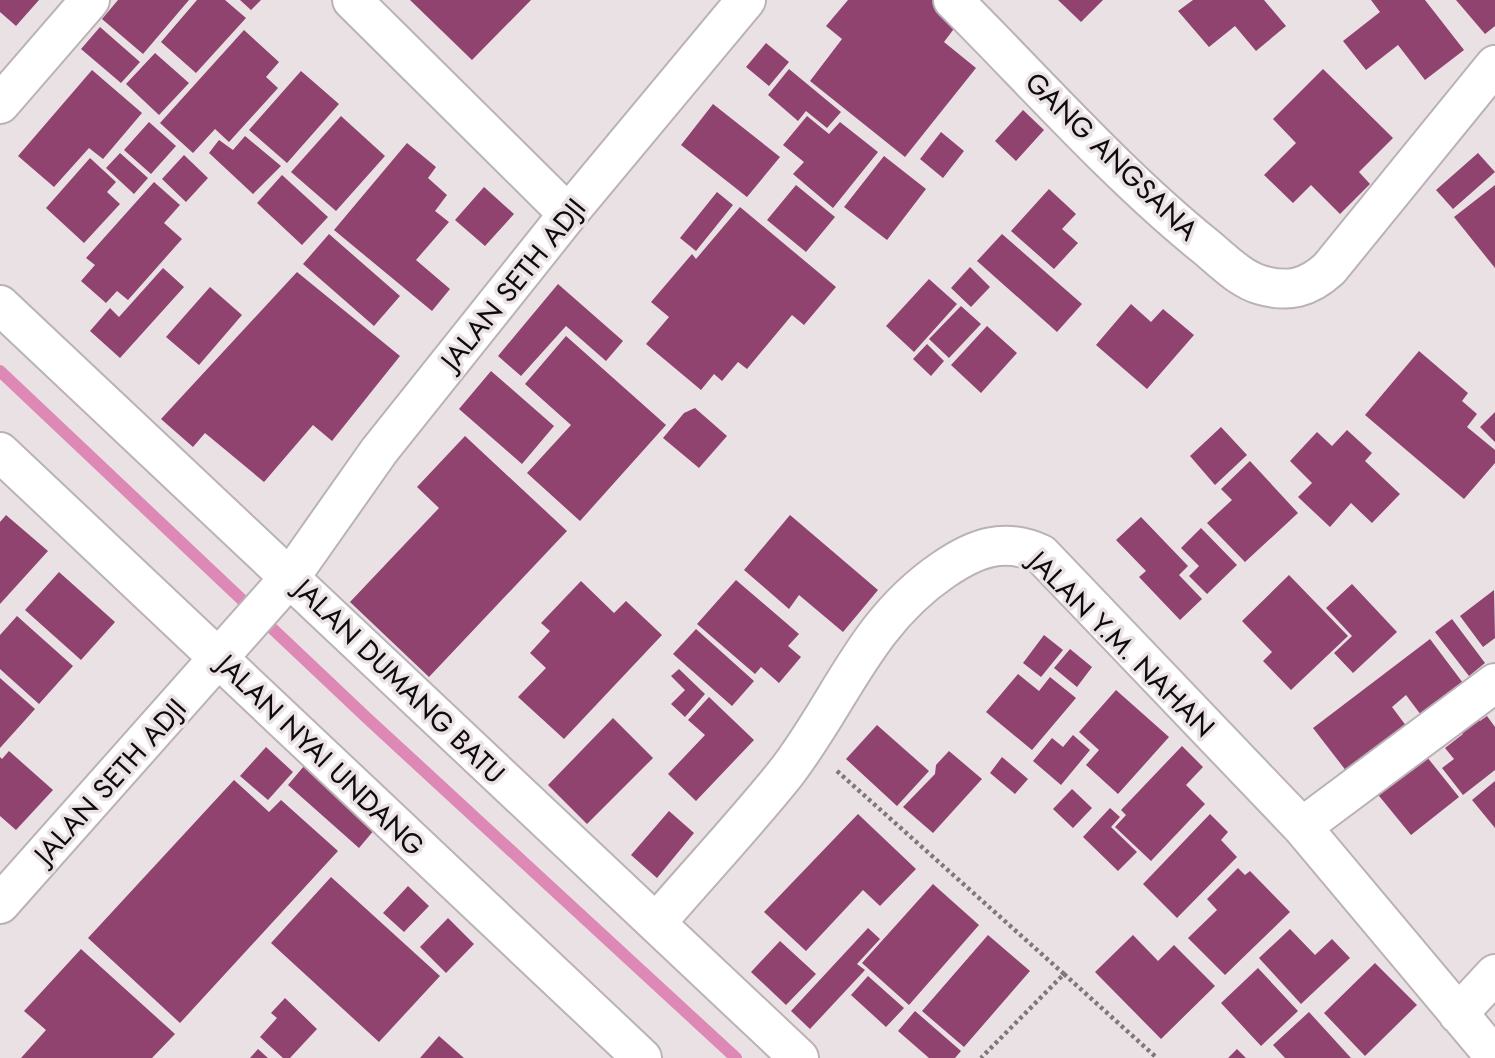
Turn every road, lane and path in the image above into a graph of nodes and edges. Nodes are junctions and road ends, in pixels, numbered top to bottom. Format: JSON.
{"nodes":[{"id":1,"x":90,"y":0,"type":"edge"},
{"id":2,"x":352,"y":0,"type":"edge"},
{"id":3,"x":746,"y":0,"type":"edge"},
{"id":4,"x":953,"y":0,"type":"edge"},
{"id":5,"x":1495,"y":65,"type":"edge"},
{"id":6,"x":0,"y":104,"type":"edge"},
{"id":7,"x":568,"y":214,"type":"junction"},
{"id":8,"x":0,"y":305,"type":"edge"},
{"id":9,"x":0,"y":452,"type":"edge"},
{"id":10,"x":283,"y":585,"type":"junction"},
{"id":11,"x":224,"y":653,"type":"junction"},
{"id":12,"x":1495,"y":683,"type":"edge"},
{"id":13,"x":805,"y":742,"type":"junction"},
{"id":14,"x":1302,"y":827,"type":"junction"},
{"id":15,"x":0,"y":904,"type":"edge"},
{"id":16,"x":656,"y":922,"type":"junction"},
{"id":17,"x":1064,"y":974,"type":"junction"},
{"id":18,"x":1495,"y":974,"type":"edge"},
{"id":19,"x":1458,"y":1014,"type":"junction"},
{"id":20,"x":1495,"y":1057,"type":"edge"},
{"id":21,"x":642,"y":1058,"type":"edge"},
{"id":22,"x":799,"y":1058,"type":"edge"},
{"id":23,"x":981,"y":1058,"type":"edge"},
{"id":24,"x":1157,"y":1058,"type":"edge"}],
"edges":[{"from":1,"to":6,"type":"street"},
{"from":2,"to":7,"type":"street"},
{"from":3,"to":7,"type":"street","name":"JALAN SETH ADJI"},
{"from":4,"to":5,"type":"street","name":"GANG ANGSANA"},
{"from":7,"to":10,"type":"street","name":"JALAN SETH ADJI"},
{"from":8,"to":10,"type":"street","name":"JALAN DUMANG BATU"},
{"from":9,"to":11,"type":"street","name":"JALAN NYAI UNDANG"},
{"from":10,"to":11,"type":"street","name":"JALAN SETH ADJI"},
{"from":10,"to":16,"type":"street","name":"JALAN DUMANG BATU"},
{"from":11,"to":15,"type":"street","name":"JALAN SETH ADJI"},
{"from":11,"to":21,"type":"street","name":"JALAN NYAI UNDANG"},
{"from":12,"to":14,"type":"street"},
{"from":13,"to":14,"type":"street","name":"JALAN Y.M. NAHAN"},
{"from":13,"to":16,"type":"street","name":"JALAN Y.M. NAHAN"},
{"from":13,"to":17,"type":"path"},
{"from":14,"to":19,"type":"street","name":"JALAN Y.M. NAHAN"},
{"from":16,"to":22,"type":"street","name":"JALAN DUMANG BATU"},
{"from":17,"to":23,"type":"path"},
{"from":17,"to":24,"type":"path"},
{"from":18,"to":19,"type":"street"},
{"from":19,"to":20,"type":"street","name":"JALAN Y.M. NAHAN"}]}
